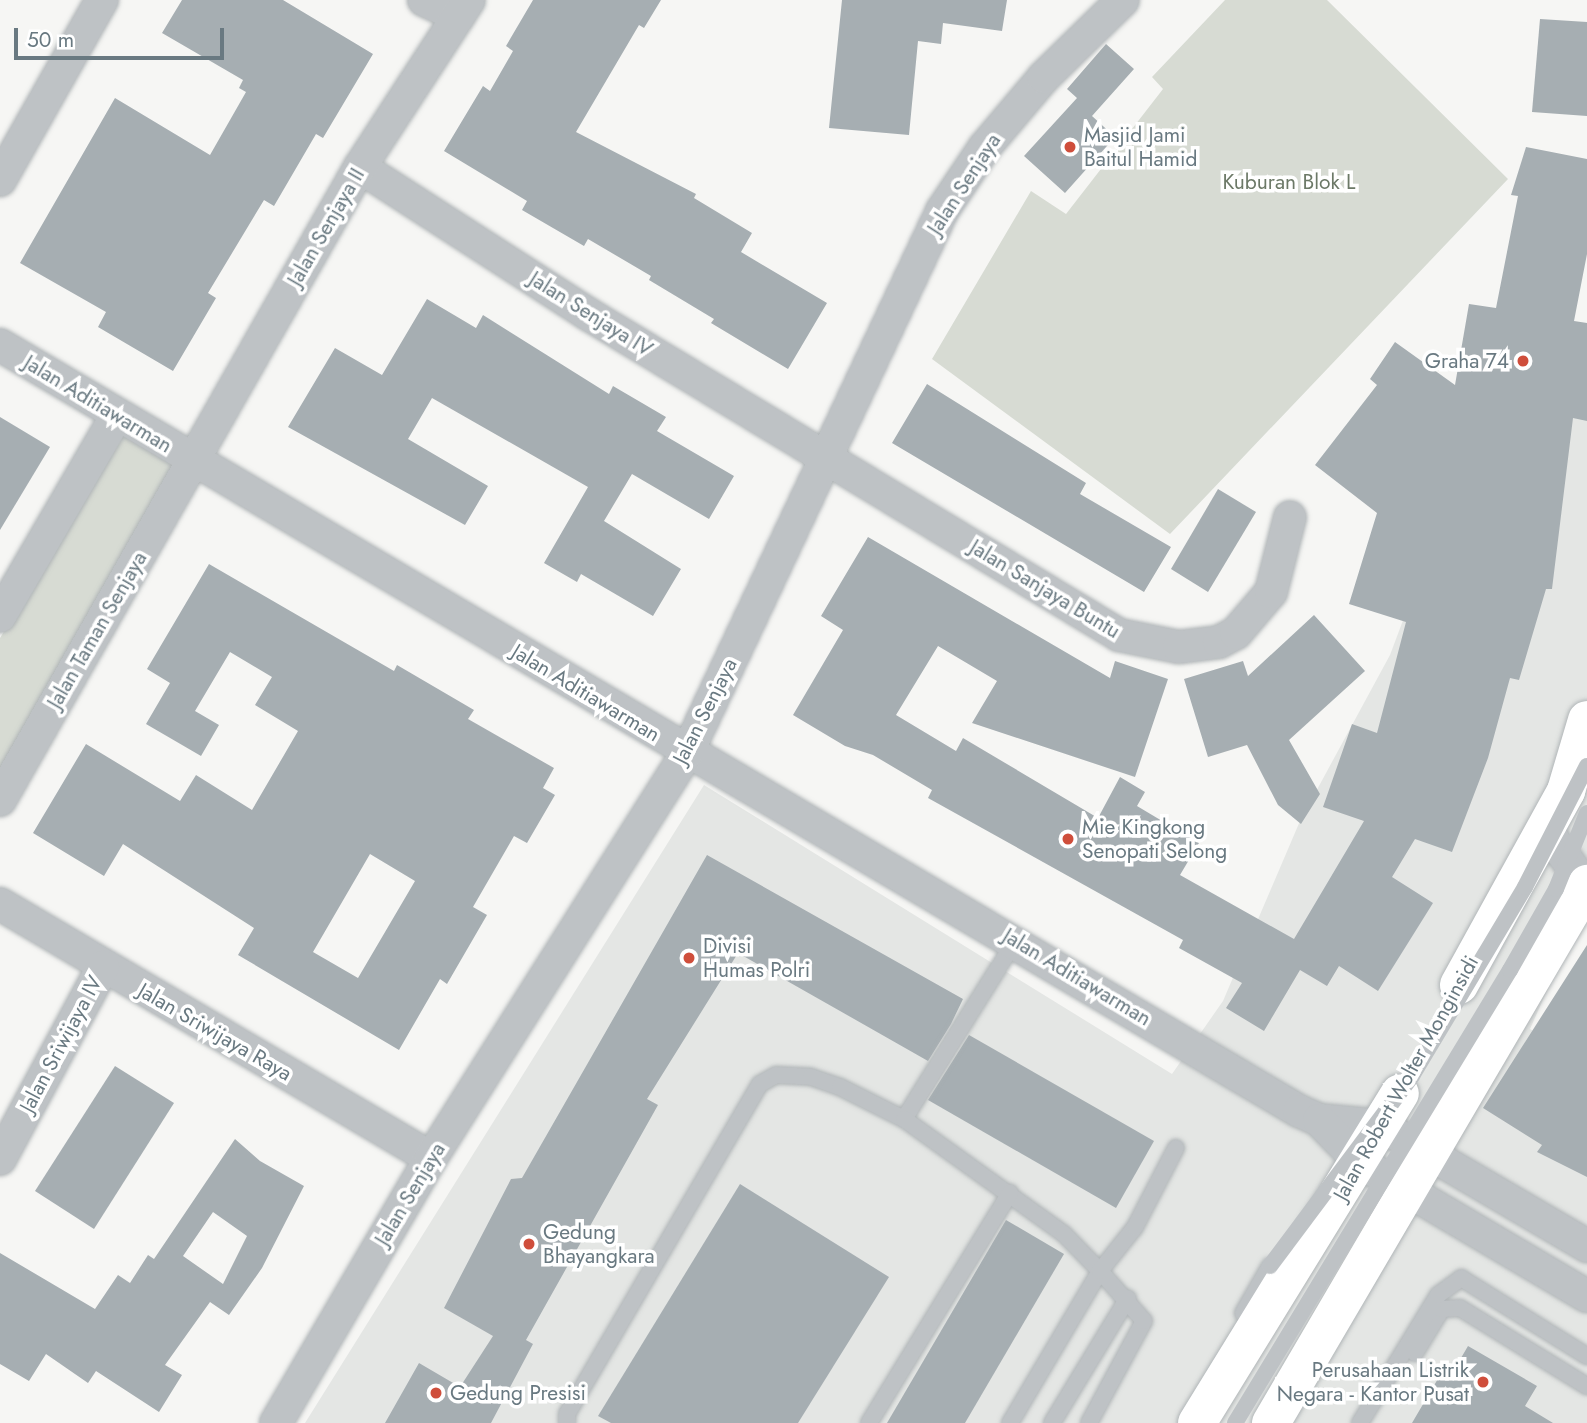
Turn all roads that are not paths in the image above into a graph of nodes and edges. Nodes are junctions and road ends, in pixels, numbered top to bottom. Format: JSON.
{"nodes":[{"id":1,"x":102,"y":0,"type":"edge"},
{"id":2,"x":424,"y":0,"type":"edge"},
{"id":3,"x":1123,"y":0,"type":"edge"},
{"id":4,"x":463,"y":8,"type":"edge"},
{"id":5,"x":359,"y":167,"type":"junction"},
{"id":6,"x":0,"y":180,"type":"edge"},
{"id":7,"x":0,"y":345,"type":"edge"},
{"id":8,"x":116,"y":417,"type":"junction"},
{"id":9,"x":825,"y":457,"type":"junction"},
{"id":10,"x":193,"y":461,"type":"junction"},
{"id":11,"x":1290,"y":517,"type":"dead end"},
{"id":12,"x":0,"y":616,"type":"edge"},
{"id":13,"x":1587,"y":720,"type":"edge"},
{"id":14,"x":687,"y":752,"type":"junction"},
{"id":15,"x":1587,"y":766,"type":"edge"},
{"id":16,"x":0,"y":800,"type":"edge"},
{"id":17,"x":1587,"y":813,"type":"edge"},
{"id":18,"x":1546,"y":829,"type":"junction"},
{"id":19,"x":1586,"y":887,"type":"edge"},
{"id":20,"x":0,"y":904,"type":"edge"},
{"id":21,"x":1016,"y":940,"type":"junction"},
{"id":22,"x":103,"y":967,"type":"junction"},
{"id":23,"x":904,"y":1119,"type":"junction"},
{"id":24,"x":1319,"y":1120,"type":"junction"},
{"id":25,"x":1382,"y":1126,"type":"junction"},
{"id":26,"x":1176,"y":1148,"type":"dead end"},
{"id":27,"x":1427,"y":1156,"type":"junction"},
{"id":28,"x":431,"y":1158,"type":"junction"},
{"id":29,"x":0,"y":1159,"type":"edge"},
{"id":30,"x":1361,"y":1163,"type":"junction"},
{"id":31,"x":1406,"y":1191,"type":"junction"},
{"id":32,"x":1010,"y":1193,"type":"junction"},
{"id":33,"x":1587,"y":1246,"type":"edge"},
{"id":34,"x":1100,"y":1271,"type":"junction"},
{"id":35,"x":1587,"y":1296,"type":"edge"},
{"id":36,"x":1128,"y":1298,"type":"junction"},
{"id":37,"x":1587,"y":1356,"type":"edge"},
{"id":38,"x":1587,"y":1387,"type":"edge"},
{"id":39,"x":276,"y":1423,"type":"edge"},
{"id":40,"x":568,"y":1423,"type":"edge"},
{"id":41,"x":869,"y":1423,"type":"edge"},
{"id":42,"x":1010,"y":1423,"type":"edge"},
{"id":43,"x":1052,"y":1423,"type":"edge"},
{"id":44,"x":1089,"y":1423,"type":"edge"},
{"id":45,"x":1177,"y":1423,"type":"edge"},
{"id":46,"x":1197,"y":1423,"type":"edge"},
{"id":47,"x":1235,"y":1423,"type":"edge"},
{"id":48,"x":1271,"y":1423,"type":"edge"},
{"id":49,"x":1360,"y":1423,"type":"edge"},
{"id":50,"x":1372,"y":1423,"type":"edge"}],
"edges":[{"from":1,"to":6,"type":"street"},
{"from":2,"to":4,"type":"street"},
{"from":3,"to":9,"type":"street","name":"Jalan Senjaya"},
{"from":4,"to":5,"type":"street","name":"Jalan Senjaya II"},
{"from":5,"to":9,"type":"street","name":"Jalan Senjaya IV"},
{"from":5,"to":10,"type":"street","name":"Jalan Senjaya II"},
{"from":7,"to":8,"type":"street","name":"Jalan Aditiawarman"},
{"from":8,"to":10,"type":"street","name":"Jalan Aditiawarman"},
{"from":8,"to":12,"type":"street"},
{"from":9,"to":11,"type":"street","name":"Jalan Sanjaya Buntu"},
{"from":9,"to":14,"type":"street","name":"Jalan Senjaya"},
{"from":10,"to":14,"type":"street","name":"Jalan Aditiawarman"},
{"from":10,"to":16,"type":"street","name":"Jalan Taman Senjaya"},
{"from":13,"to":18,"type":"main road","name":"Jalan Robert Wolter Monginsidi"},
{"from":14,"to":21,"type":"street","name":"Jalan Aditiawarman"},
{"from":14,"to":28,"type":"street","name":"Jalan Senjaya"},
{"from":15,"to":45,"type":"lane","bridge":true},
{"from":17,"to":47,"type":"lane","bridge":true},
{"from":18,"to":19,"type":"street"},
{"from":18,"to":25,"type":"main road","name":"Jalan Robert Wolter Monginsidi"},
{"from":19,"to":27,"type":"main road"},
{"from":20,"to":22,"type":"street","name":"Jalan Sriwijaya Raya"},
{"from":21,"to":23,"type":"lane"},
{"from":21,"to":24,"type":"street","name":"Jalan Aditiawarman"},
{"from":22,"to":28,"type":"street","name":"Jalan Sriwijaya Raya"},
{"from":22,"to":29,"type":"street","name":"Jalan Sriwijaya IV"},
{"from":23,"to":32,"type":"lane"},
{"from":23,"to":40,"type":"lane"},
{"from":24,"to":25,"type":"street","name":"Jalan Aditiawarman"},
{"from":24,"to":30,"type":"street","name":"Jalan Aditiawarman"},
{"from":25,"to":27,"type":"street","name":"Jalan Aditiawarman"},
{"from":25,"to":30,"type":"main road","name":"Jalan Robert Wolter Monginsidi"},
{"from":26,"to":34,"type":"lane"},
{"from":27,"to":31,"type":"main road"},
{"from":27,"to":33,"type":"street","name":"Jalan Aditiawarman"},
{"from":28,"to":39,"type":"street","name":"Jalan Senjaya"},
{"from":30,"to":31,"type":"street","name":"Jalan Aditiawarman"},
{"from":30,"to":46,"type":"main road","name":"Jalan Robert Wolter Monginsidi"},
{"from":31,"to":35,"type":"street","name":"Jalan Aditiawarman"},
{"from":31,"to":48,"type":"main road"},
{"from":32,"to":34,"type":"lane"},
{"from":32,"to":41,"type":"lane"},
{"from":34,"to":36,"type":"lane"},
{"from":34,"to":42,"type":"lane"},
{"from":36,"to":43,"type":"lane"},
{"from":36,"to":44,"type":"lane"},
{"from":37,"to":49,"type":"lane"},
{"from":38,"to":50,"type":"lane"}]}
